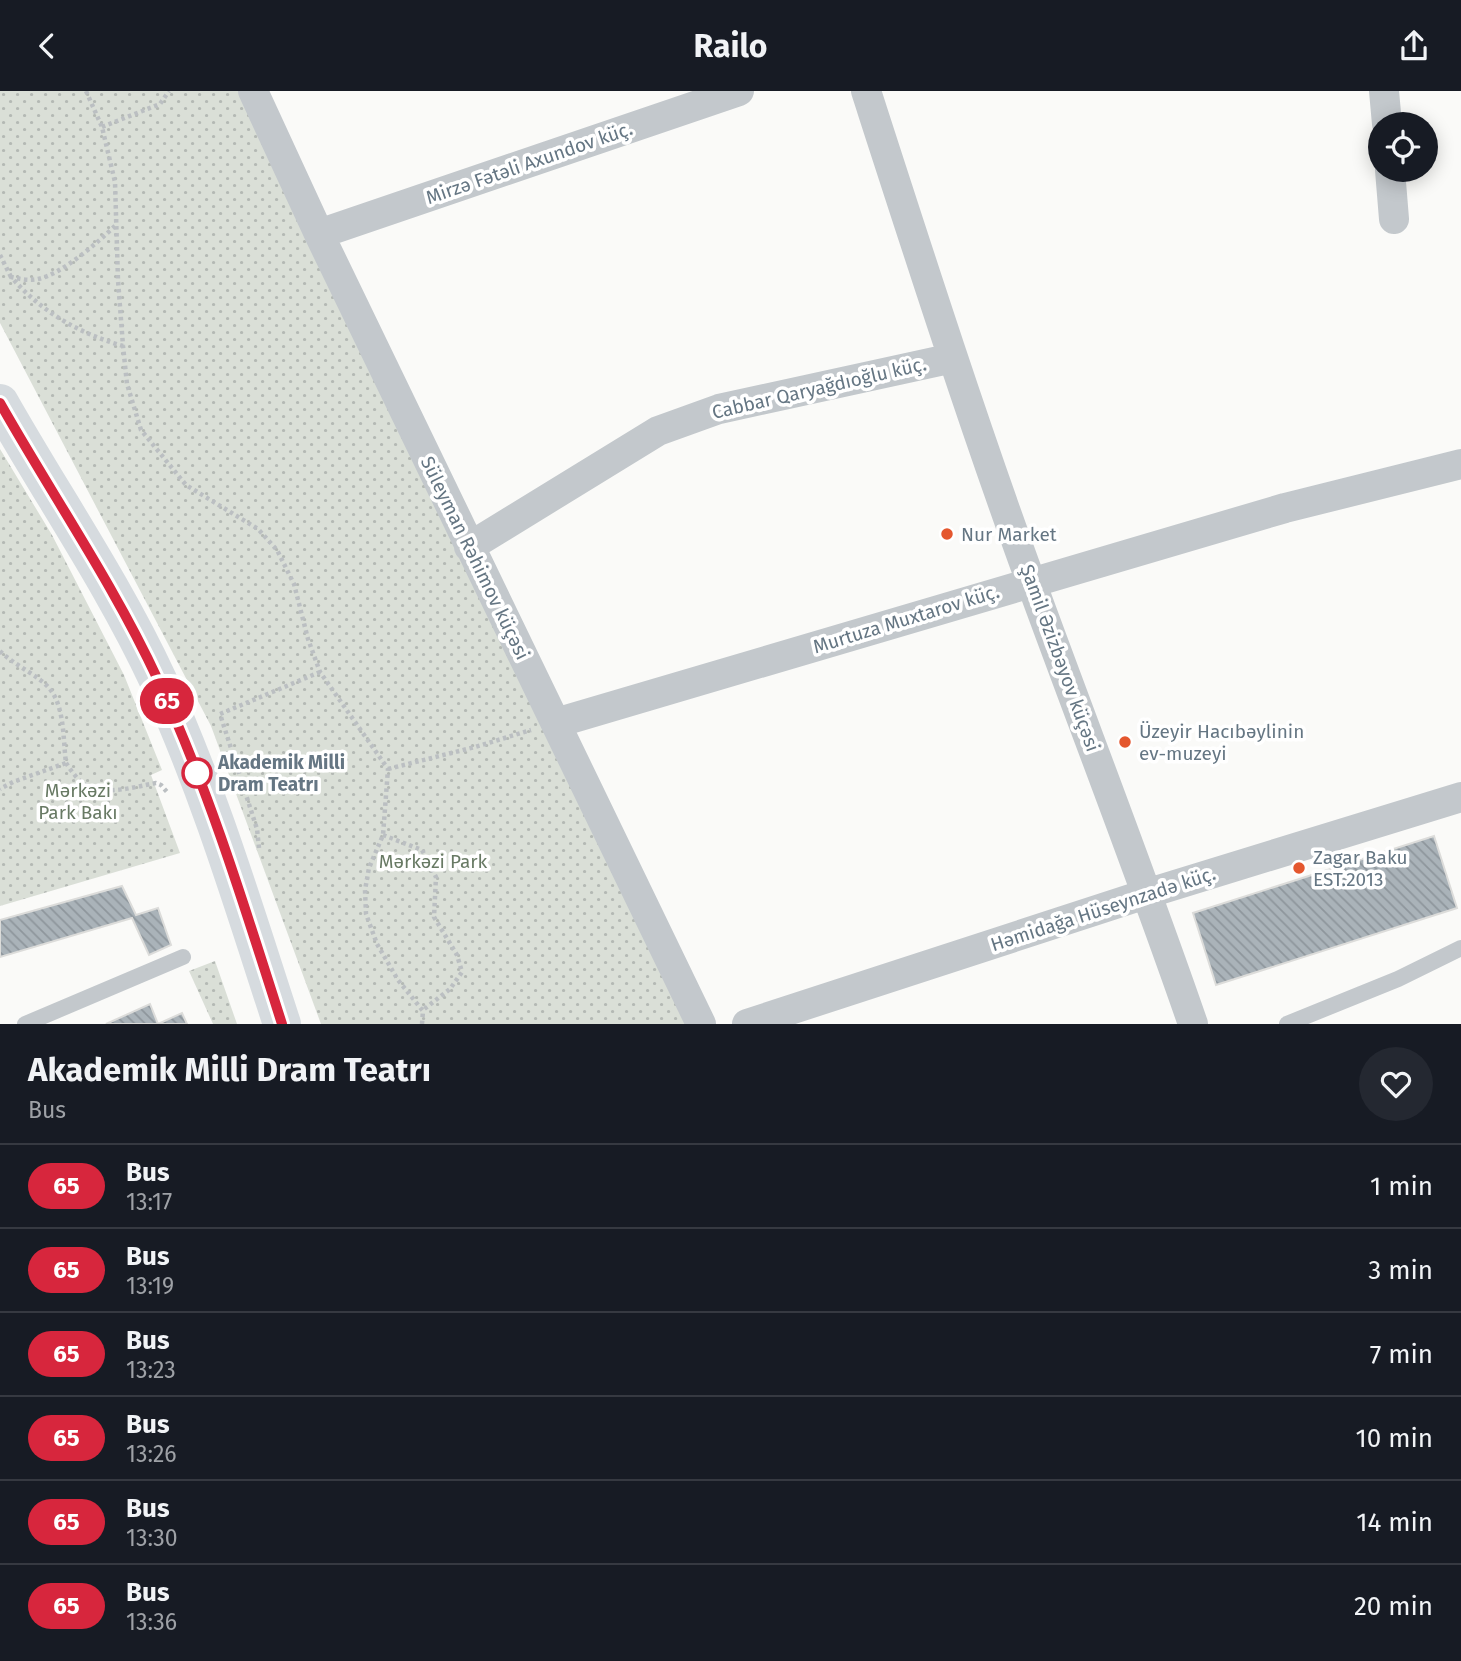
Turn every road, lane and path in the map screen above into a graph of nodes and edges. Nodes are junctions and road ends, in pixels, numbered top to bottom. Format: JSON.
{"nodes":[{"id":1,"x":86,"y":91,"type":"edge"},
{"id":2,"x":169,"y":91,"type":"edge"},
{"id":3,"x":253,"y":91,"type":"edge"},
{"id":4,"x":739,"y":91,"type":"edge"},
{"id":5,"x":866,"y":91,"type":"edge"},
{"id":6,"x":1384,"y":91,"type":"edge"},
{"id":7,"x":1386,"y":112,"type":"edge"},
{"id":8,"x":102,"y":127,"type":"junction"},
{"id":9,"x":1391,"y":182,"type":"edge"},
{"id":10,"x":1394,"y":219,"type":"dead end"},
{"id":11,"x":116,"y":226,"type":"junction"},
{"id":12,"x":319,"y":235,"type":"junction"},
{"id":13,"x":0,"y":255,"type":"edge"},
{"id":14,"x":11,"y":277,"type":"junction"},
{"id":15,"x":123,"y":346,"type":"junction"},
{"id":16,"x":953,"y":358,"type":"junction"},
{"id":17,"x":0,"y":403,"type":"edge"},
{"id":18,"x":1461,"y":464,"type":"edge"},
{"id":19,"x":469,"y":547,"type":"junction"},
{"id":20,"x":1031,"y":582,"type":"junction"},
{"id":21,"x":0,"y":651,"type":"edge"},
{"id":22,"x":320,"y":672,"type":"junction"},
{"id":23,"x":220,"y":714,"type":"dead end"},
{"id":24,"x":556,"y":723,"type":"junction"},
{"id":25,"x":66,"y":763,"type":"junction"},
{"id":26,"x":388,"y":769,"type":"junction"},
{"id":27,"x":0,"y":789,"type":"edge"},
{"id":28,"x":167,"y":792,"type":"dead end"},
{"id":29,"x":1461,"y":797,"type":"edge"},
{"id":30,"x":383,"y":835,"type":"junction"},
{"id":31,"x":1149,"y":893,"type":"junction"},
{"id":32,"x":1461,"y":948,"type":"edge"},
{"id":33,"x":183,"y":957,"type":"dead end"},
{"id":34,"x":423,"y":1011,"type":"junction"},
{"id":35,"x":25,"y":1024,"type":"edge"},
{"id":36,"x":282,"y":1024,"type":"edge"},
{"id":37,"x":422,"y":1024,"type":"edge"},
{"id":38,"x":701,"y":1024,"type":"edge"},
{"id":39,"x":747,"y":1024,"type":"edge"},
{"id":40,"x":1194,"y":1024,"type":"edge"},
{"id":41,"x":1287,"y":1024,"type":"edge"}],
"edges":[{"from":1,"to":8,"type":"path"},
{"from":2,"to":8,"type":"path"},
{"from":3,"to":12,"type":"street","name":"Süleyman Rəhimov küçəsi"},
{"from":4,"to":12,"type":"street","name":"Mirzə Fətəli Axundov küç."},
{"from":5,"to":16,"type":"street","name":"Şamil Əzizbəyov küçəsi"},
{"from":6,"to":7,"type":"street"},
{"from":8,"to":11,"type":"path"},
{"from":9,"to":10,"type":"street"},
{"from":11,"to":14,"type":"path"},
{"from":11,"to":15,"type":"path"},
{"from":12,"to":19,"type":"street","name":"Süleyman Rəhimov küçəsi"},
{"from":13,"to":14,"type":"path"},
{"from":14,"to":15,"type":"path"},
{"from":15,"to":22,"type":"path"},
{"from":16,"to":19,"type":"street","name":"Cabbar Qaryağdıoğlu küç."},
{"from":16,"to":20,"type":"street","name":"Şamil Əzizbəyov küçəsi"},
{"from":17,"to":36,"type":"main road"},
{"from":18,"to":20,"type":"street","name":"Murtuza Muxtarov küç."},
{"from":19,"to":24,"type":"street","name":"Süleyman Rəhimov küçəsi"},
{"from":20,"to":24,"type":"street","name":"Murtuza Muxtarov küç."},
{"from":20,"to":31,"type":"street","name":"Şamil Əzizbəyov küçəsi"},
{"from":21,"to":25,"type":"path"},
{"from":22,"to":23,"type":"path"},
{"from":22,"to":26,"type":"path"},
{"from":24,"to":26,"type":"path"},
{"from":24,"to":38,"type":"street","name":"Süleyman Rəhimov küçəsi"},
{"from":25,"to":27,"type":"path"},
{"from":25,"to":28,"type":"path"},
{"from":26,"to":30,"type":"path"},
{"from":29,"to":31,"type":"street","name":"Həmidağa Hüseynzadə küç."},
{"from":30,"to":34,"type":"path"},
{"from":30,"to":34,"type":"path"},
{"from":31,"to":39,"type":"street","name":"Həmidağa Hüseynzadə küç."},
{"from":31,"to":40,"type":"street","name":"Şamil Əzizbəyov küçəsi"},
{"from":32,"to":41,"type":"lane"},
{"from":33,"to":35,"type":"lane"},
{"from":34,"to":37,"type":"path"}]}
